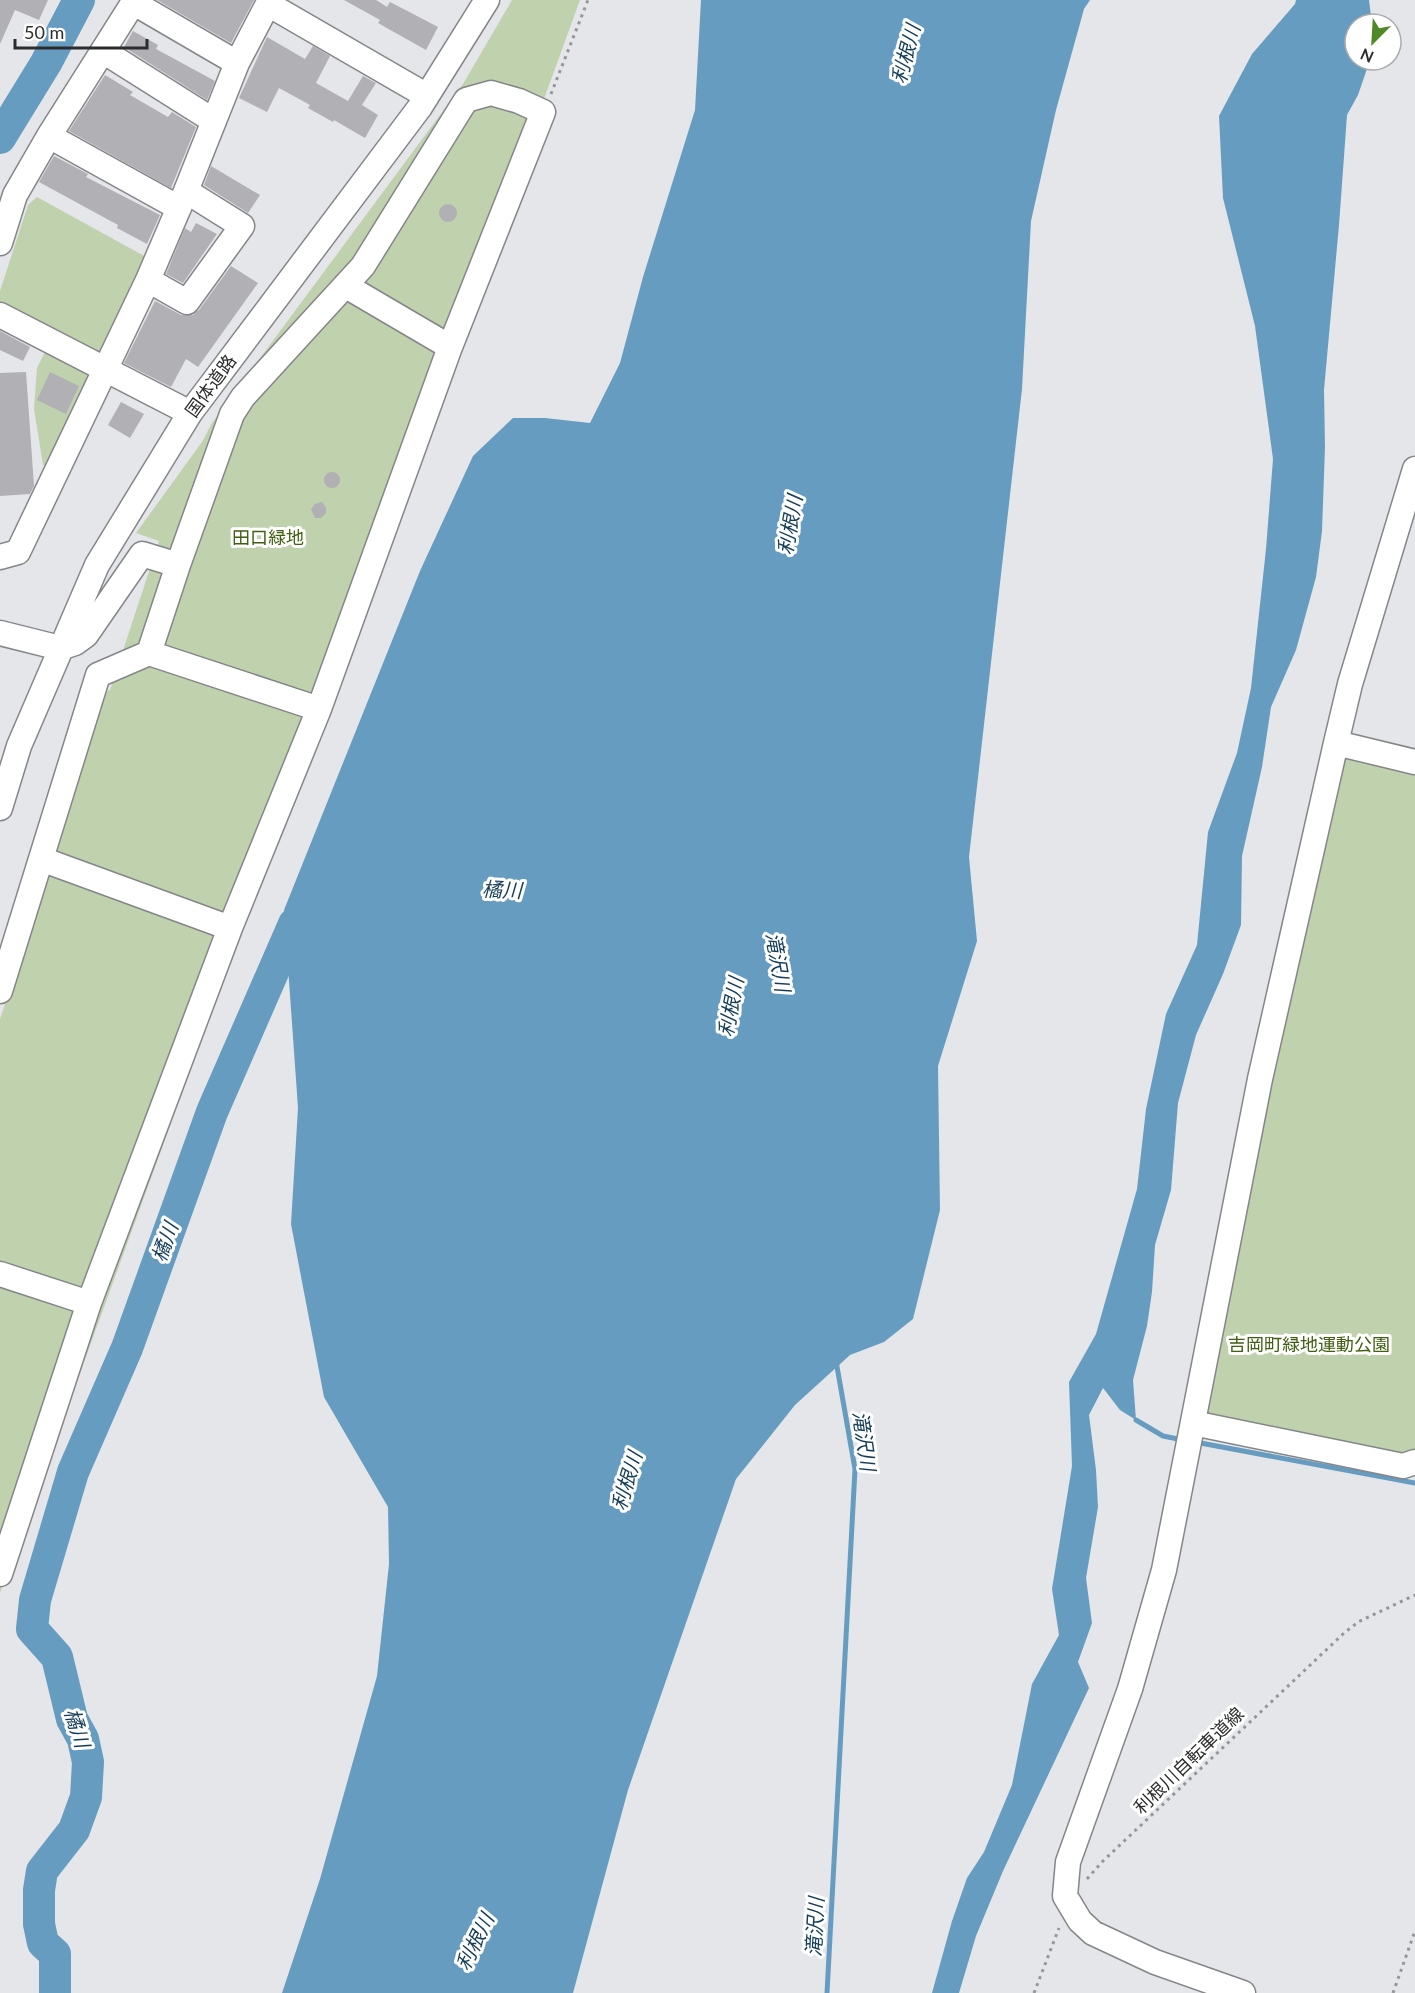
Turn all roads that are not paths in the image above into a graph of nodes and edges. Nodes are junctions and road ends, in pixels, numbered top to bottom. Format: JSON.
{"nodes":[{"id":1,"x":487,"y":0,"type":"edge"},
{"id":2,"x":134,"y":2,"type":"edge"},
{"id":3,"x":269,"y":2,"type":"edge"},
{"id":4,"x":103,"y":51,"type":"junction"},
{"id":5,"x":237,"y":63,"type":"junction"},
{"id":6,"x":427,"y":96,"type":"junction"},
{"id":7,"x":213,"y":122,"type":"junction"},
{"id":8,"x":49,"y":136,"type":"junction"},
{"id":9,"x":183,"y":200,"type":"junction"},
{"id":10,"x":0,"y":243,"type":"edge"},
{"id":11,"x":148,"y":280,"type":"junction"},
{"id":12,"x":346,"y":286,"type":"junction"},
{"id":13,"x":0,"y":315,"type":"edge"},
{"id":14,"x":450,"y":346,"type":"junction"},
{"id":15,"x":105,"y":369,"type":"junction"},
{"id":16,"x":190,"y":413,"type":"junction"},
{"id":17,"x":1415,"y":469,"type":"edge"},
{"id":18,"x":0,"y":557,"type":"edge"},
{"id":19,"x":178,"y":565,"type":"junction"},
{"id":20,"x":1,"y":627,"type":"edge"},
{"id":21,"x":60,"y":648,"type":"junction"},
{"id":22,"x":149,"y":653,"type":"junction"},
{"id":23,"x":319,"y":709,"type":"junction"},
{"id":24,"x":1336,"y":743,"type":"junction"},
{"id":25,"x":1415,"y":762,"type":"edge"},
{"id":26,"x":0,"y":808,"type":"edge"},
{"id":27,"x":41,"y":859,"type":"junction"},
{"id":28,"x":230,"y":928,"type":"junction"},
{"id":29,"x":0,"y":991,"type":"edge"},
{"id":30,"x":0,"y":1274,"type":"edge"},
{"id":31,"x":89,"y":1303,"type":"junction"},
{"id":32,"x":1193,"y":1423,"type":"junction"},
{"id":33,"x":1415,"y":1462,"type":"edge"},
{"id":34,"x":1,"y":1568,"type":"edge"},
{"id":35,"x":1243,"y":1993,"type":"edge"}],
"edges":[{"from":1,"to":6,"type":"street","name":"国体道路"},
{"from":2,"to":4,"type":"street"},
{"from":2,"to":5,"type":"street"},
{"from":3,"to":5,"type":"street"},
{"from":3,"to":6,"type":"street"},
{"from":4,"to":7,"type":"street"},
{"from":4,"to":8,"type":"street"},
{"from":5,"to":7,"type":"street"},
{"from":6,"to":16,"type":"street","name":"国体道路"},
{"from":7,"to":9,"type":"street"},
{"from":8,"to":9,"type":"street"},
{"from":8,"to":10,"type":"street"},
{"from":9,"to":11,"type":"street"},
{"from":9,"to":11,"type":"street"},
{"from":11,"to":15,"type":"street"},
{"from":12,"to":14,"type":"street"},
{"from":12,"to":14,"type":"street"},
{"from":12,"to":19,"type":"street"},
{"from":13,"to":15,"type":"street"},
{"from":14,"to":23,"type":"street"},
{"from":15,"to":16,"type":"street"},
{"from":15,"to":18,"type":"street"},
{"from":16,"to":21,"type":"street","name":"国体道路"},
{"from":17,"to":24,"type":"street"},
{"from":19,"to":21,"type":"street"},
{"from":19,"to":22,"type":"street"},
{"from":20,"to":21,"type":"street"},
{"from":21,"to":26,"type":"street","name":"国体道路"},
{"from":22,"to":23,"type":"street"},
{"from":22,"to":27,"type":"street"},
{"from":23,"to":28,"type":"street"},
{"from":24,"to":25,"type":"street"},
{"from":24,"to":32,"type":"street"},
{"from":27,"to":28,"type":"street"},
{"from":27,"to":29,"type":"street"},
{"from":28,"to":31,"type":"street"},
{"from":30,"to":31,"type":"street"},
{"from":31,"to":34,"type":"street"},
{"from":32,"to":33,"type":"street"},
{"from":32,"to":35,"type":"street"}]}
